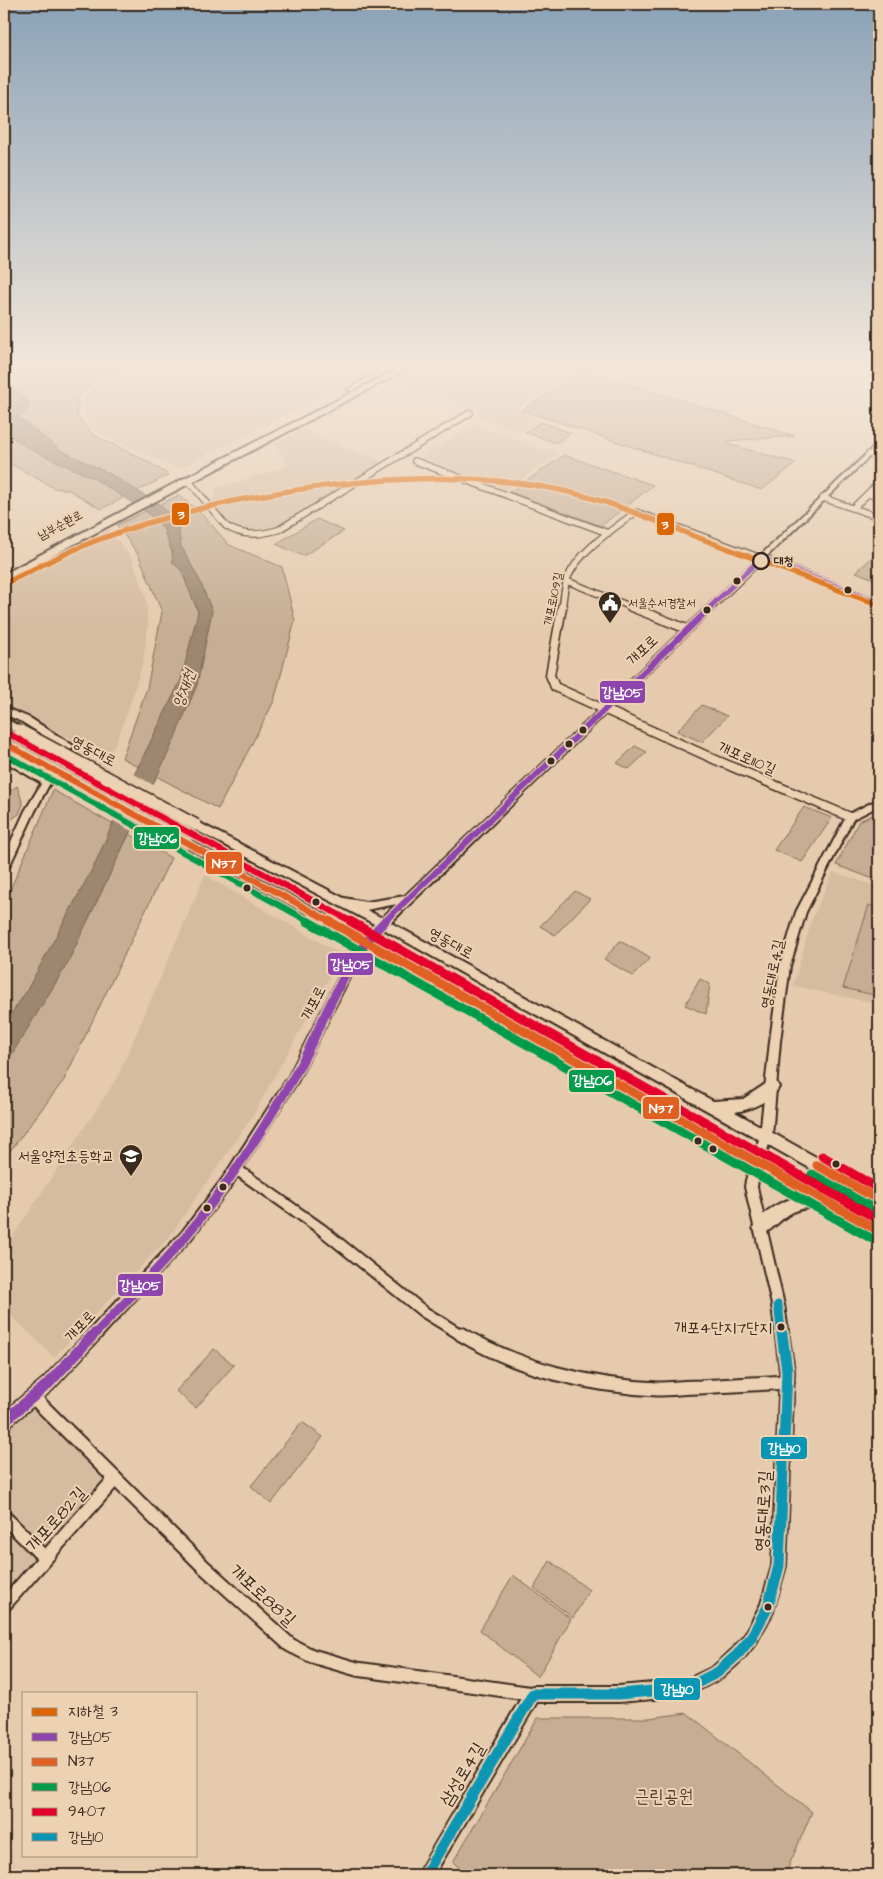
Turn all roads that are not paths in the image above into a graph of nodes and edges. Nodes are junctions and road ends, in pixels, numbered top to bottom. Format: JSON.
{"nodes":[{"id":1,"x":228,"y":456,"type":"edge"},
{"id":2,"x":231,"y":456,"type":"edge"},
{"id":3,"x":400,"y":456,"type":"edge"},
{"id":4,"x":867,"y":456,"type":"edge"},
{"id":5,"x":415,"y":461,"type":"dead end"},
{"id":6,"x":183,"y":480,"type":"junction"},
{"id":7,"x":879,"y":483,"type":"edge"},
{"id":8,"x":868,"y":494,"type":"junction"},
{"id":9,"x":879,"y":497,"type":"edge"},
{"id":10,"x":823,"y":498,"type":"junction"},
{"id":11,"x":853,"y":508,"type":"junction"},
{"id":12,"x":879,"y":517,"type":"edge"},
{"id":13,"x":98,"y":524,"type":"junction"},
{"id":14,"x":608,"y":533,"type":"junction"},
{"id":15,"x":761,"y":558,"type":"junction"},
{"id":16,"x":4,"y":569,"type":"edge"},
{"id":17,"x":4,"y":578,"type":"edge"},
{"id":18,"x":567,"y":581,"type":"junction"},
{"id":19,"x":879,"y":602,"type":"edge"},
{"id":20,"x":687,"y":629,"type":"junction"},
{"id":21,"x":604,"y":709,"type":"junction"},
{"id":22,"x":4,"y":710,"type":"edge"},
{"id":23,"x":4,"y":721,"type":"edge"},
{"id":24,"x":4,"y":743,"type":"edge"},
{"id":25,"x":4,"y":756,"type":"edge"},
{"id":26,"x":47,"y":781,"type":"junction"},
{"id":27,"x":879,"y":802,"type":"edge"},
{"id":28,"x":850,"y":817,"type":"junction"},
{"id":29,"x":4,"y":867,"type":"edge"},
{"id":30,"x":407,"y":899,"type":"junction"},
{"id":31,"x":340,"y":901,"type":"junction"},
{"id":32,"x":382,"y":923,"type":"junction"},
{"id":33,"x":367,"y":942,"type":"junction"},
{"id":34,"x":772,"y":1087,"type":"junction"},
{"id":35,"x":709,"y":1105,"type":"junction"},
{"id":36,"x":762,"y":1149,"type":"junction"},
{"id":37,"x":236,"y":1169,"type":"junction"},
{"id":38,"x":826,"y":1200,"type":"junction"},
{"id":39,"x":879,"y":1200,"type":"edge"},
{"id":40,"x":761,"y":1228,"type":"junction"},
{"id":41,"x":879,"y":1230,"type":"edge"},
{"id":42,"x":787,"y":1382,"type":"junction"},
{"id":43,"x":34,"y":1398,"type":"junction"},
{"id":44,"x":4,"y":1421,"type":"edge"},
{"id":45,"x":115,"y":1479,"type":"junction"},
{"id":46,"x":7,"y":1520,"type":"edge"},
{"id":47,"x":45,"y":1558,"type":"junction"},
{"id":48,"x":4,"y":1605,"type":"edge"},
{"id":49,"x":533,"y":1694,"type":"junction"},
{"id":50,"x":425,"y":1875,"type":"edge"}],
"edges":[{"from":1,"to":6,"type":"main road","name":"남부순환로"},
{"from":2,"to":6,"type":"main road","name":"남부순환로"},
{"from":3,"to":6,"type":"street"},
{"from":4,"to":10,"type":"street","name":"개포로"},
{"from":5,"to":14,"type":"street"},
{"from":6,"to":13,"type":"main road","name":"남부순환로"},
{"from":7,"to":8,"type":"street"},
{"from":8,"to":9,"type":"street"},
{"from":8,"to":11,"type":"street"},
{"from":10,"to":11,"type":"street"},
{"from":10,"to":15,"type":"street","name":"개포로"},
{"from":11,"to":12,"type":"street"},
{"from":13,"to":16,"type":"main road","name":"남부순환로"},
{"from":13,"to":17,"type":"main road","name":"남부순환로"},
{"from":14,"to":15,"type":"street"},
{"from":14,"to":18,"type":"street","name":"개포로109길"},
{"from":15,"to":19,"type":"street"},
{"from":15,"to":20,"type":"street","name":"개포로"},
{"from":18,"to":20,"type":"street","name":"개포로"},
{"from":18,"to":21,"type":"street","name":"개포로109길"},
{"from":20,"to":21,"type":"street","name":"개포로"},
{"from":21,"to":28,"type":"street","name":"개포로110길"},
{"from":21,"to":30,"type":"street","name":"개포로"},
{"from":22,"to":26,"type":"main road"},
{"from":23,"to":31,"type":"main road","name":"영동대로","bridge":true},
{"from":24,"to":33,"type":"main road","name":"영동대로","bridge":true},
{"from":25,"to":26,"type":"main road"},
{"from":26,"to":29,"type":"street"},
{"from":27,"to":28,"type":"street"},
{"from":28,"to":34,"type":"street","name":"영동대로4길"},
{"from":30,"to":31,"type":"street"},
{"from":30,"to":32,"type":"street","name":"개포로"},
{"from":31,"to":32,"type":"main road","name":"영동대로"},
{"from":32,"to":33,"type":"street","name":"개포로"},
{"from":32,"to":35,"type":"main road","name":"영동대로"},
{"from":33,"to":36,"type":"main road","name":"영동대로"},
{"from":33,"to":37,"type":"street","name":"개포로"},
{"from":34,"to":35,"type":"main road"},
{"from":34,"to":36,"type":"street","name":"영동대로4길"},
{"from":35,"to":36,"type":"main road","name":"영동대로"},
{"from":36,"to":38,"type":"main road","name":"영동대로"},
{"from":36,"to":39,"type":"main road","name":"영동대로"},
{"from":36,"to":40,"type":"street","name":"영동대로3길"},
{"from":37,"to":42,"type":"street"},
{"from":37,"to":43,"type":"street","name":"개포로"},
{"from":38,"to":40,"type":"main road"},
{"from":38,"to":41,"type":"main road","name":"영동대로"},
{"from":40,"to":42,"type":"street","name":"영동대로3길"},
{"from":42,"to":49,"type":"street","name":"영동대로3길"},
{"from":43,"to":44,"type":"street","name":"개포로"},
{"from":43,"to":45,"type":"street","name":"개포로88길"},
{"from":45,"to":47,"type":"street","name":"개포로82길"},
{"from":45,"to":49,"type":"street","name":"개포로88길"},
{"from":46,"to":47,"type":"street"},
{"from":47,"to":48,"type":"street","name":"개포로82길"},
{"from":49,"to":50,"type":"street","name":"삼성로4길"}]}
